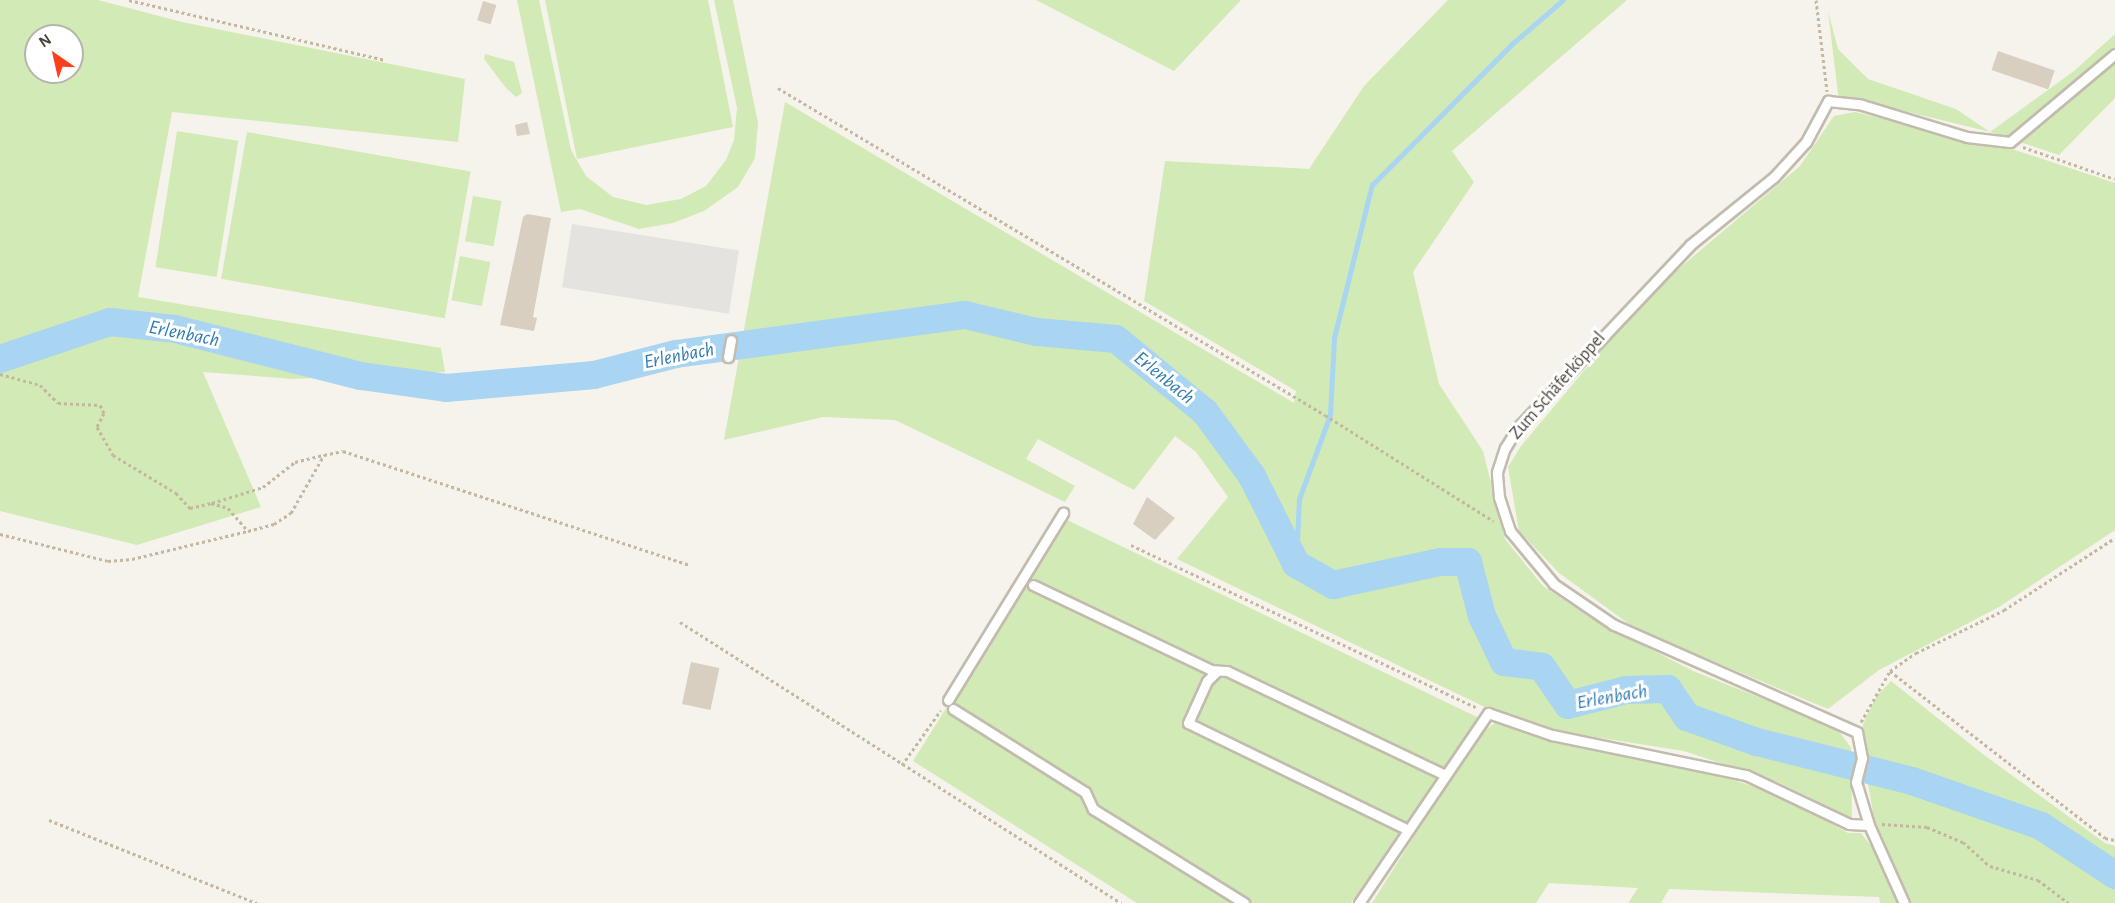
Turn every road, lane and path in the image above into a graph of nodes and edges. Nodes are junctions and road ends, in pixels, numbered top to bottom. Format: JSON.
{"nodes":[{"id":1,"x":129,"y":0,"type":"edge"},
{"id":2,"x":1816,"y":0,"type":"edge"},
{"id":3,"x":2115,"y":54,"type":"edge"},
{"id":4,"x":384,"y":60,"type":"dead end"},
{"id":5,"x":778,"y":88,"type":"dead end"},
{"id":6,"x":1828,"y":101,"type":"junction"},
{"id":7,"x":2010,"y":142,"type":"junction"},
{"id":8,"x":2115,"y":179,"type":"edge"},
{"id":9,"x":731,"y":340,"type":"dead end"},
{"id":10,"x":728,"y":357,"type":"dead end"},
{"id":11,"x":0,"y":374,"type":"edge"},
{"id":12,"x":324,"y":455,"type":"junction"},
{"id":13,"x":211,"y":503,"type":"junction"},
{"id":14,"x":1063,"y":513,"type":"dead end"},
{"id":15,"x":248,"y":531,"type":"junction"},
{"id":16,"x":1510,"y":531,"type":"junction"},
{"id":17,"x":0,"y":534,"type":"edge"},
{"id":18,"x":2115,"y":538,"type":"edge"},
{"id":19,"x":1131,"y":545,"type":"dead end"},
{"id":20,"x":690,"y":565,"type":"dead end"},
{"id":21,"x":1033,"y":585,"type":"dead end"},
{"id":22,"x":680,"y":622,"type":"dead end"},
{"id":23,"x":1890,"y":671,"type":"junction"},
{"id":24,"x":1216,"y":672,"type":"junction"},
{"id":25,"x":950,"y":705,"type":"junction"},
{"id":26,"x":1488,"y":713,"type":"junction"},
{"id":27,"x":1857,"y":732,"type":"junction"},
{"id":28,"x":902,"y":765,"type":"junction"},
{"id":29,"x":1445,"y":776,"type":"junction"},
{"id":30,"x":49,"y":820,"type":"dead end"},
{"id":31,"x":1869,"y":825,"type":"junction"},
{"id":32,"x":1408,"y":830,"type":"junction"},
{"id":33,"x":2115,"y":840,"type":"edge"},
{"id":34,"x":257,"y":903,"type":"edge"},
{"id":35,"x":1121,"y":903,"type":"edge"},
{"id":36,"x":1244,"y":903,"type":"edge"},
{"id":37,"x":1359,"y":903,"type":"edge"},
{"id":38,"x":1904,"y":903,"type":"edge"},
{"id":39,"x":2068,"y":903,"type":"edge"}],
"edges":[{"from":1,"to":4,"type":"path"},
{"from":2,"to":6,"type":"path"},
{"from":3,"to":7,"type":"lane"},
{"from":5,"to":16,"type":"path"},
{"from":6,"to":7,"type":"lane"},
{"from":6,"to":16,"type":"lane","name":"Zum Schäferköppel"},
{"from":7,"to":8,"type":"path"},
{"from":9,"to":10,"type":"lane"},
{"from":11,"to":13,"type":"path"},
{"from":12,"to":13,"type":"path"},
{"from":12,"to":15,"type":"path"},
{"from":12,"to":20,"type":"path"},
{"from":13,"to":15,"type":"path"},
{"from":14,"to":25,"type":"lane"},
{"from":15,"to":17,"type":"path"},
{"from":16,"to":27,"type":"lane","name":"Zum Schäferköppel"},
{"from":18,"to":23,"type":"path"},
{"from":19,"to":26,"type":"path"},
{"from":21,"to":24,"type":"lane"},
{"from":22,"to":28,"type":"path"},
{"from":23,"to":27,"type":"path"},
{"from":23,"to":33,"type":"path"},
{"from":24,"to":29,"type":"lane"},
{"from":24,"to":32,"type":"lane"},
{"from":25,"to":28,"type":"path"},
{"from":25,"to":36,"type":"lane"},
{"from":26,"to":29,"type":"lane"},
{"from":26,"to":31,"type":"lane"},
{"from":27,"to":31,"type":"lane"},
{"from":28,"to":35,"type":"path"},
{"from":29,"to":32,"type":"lane"},
{"from":30,"to":34,"type":"path"},
{"from":31,"to":38,"type":"lane"},
{"from":31,"to":39,"type":"path"},
{"from":32,"to":37,"type":"lane"}]}
